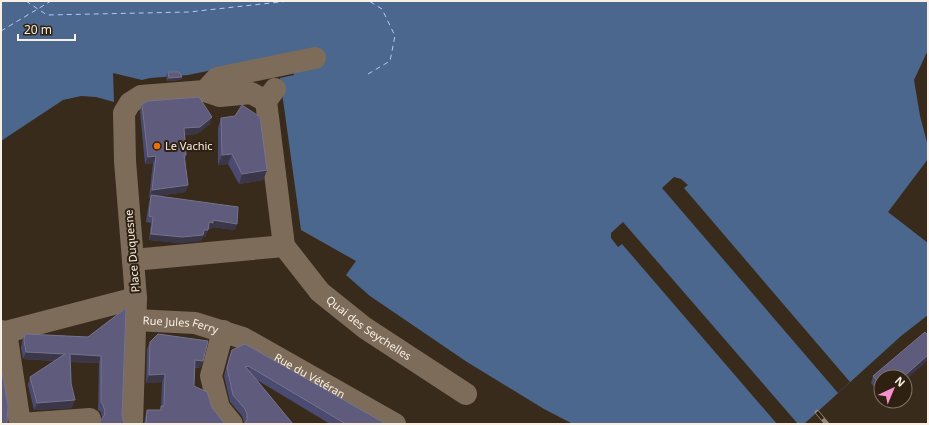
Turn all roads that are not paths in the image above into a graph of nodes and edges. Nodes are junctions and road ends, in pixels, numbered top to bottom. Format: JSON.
{"nodes":[{"id":1,"x":315,"y":58,"type":"dead end"},
{"id":2,"x":205,"y":91,"type":"junction"},
{"id":3,"x":284,"y":246,"type":"junction"},
{"id":4,"x":133,"y":260,"type":"junction"},
{"id":5,"x":136,"y":298,"type":"junction"},
{"id":6,"x":135,"y":320,"type":"junction"},
{"id":7,"x":4,"y":331,"type":"edge"},
{"id":8,"x":223,"y":331,"type":"junction"},
{"id":9,"x":466,"y":394,"type":"dead end"},
{"id":10,"x":90,"y":419,"type":"dead end"},
{"id":11,"x":20,"y":424,"type":"edge"},
{"id":12,"x":132,"y":424,"type":"edge"},
{"id":13,"x":232,"y":424,"type":"edge"},
{"id":14,"x":395,"y":424,"type":"edge"}],
"edges":[{"from":1,"to":2,"type":"street"},
{"from":2,"to":3,"type":"street"},
{"from":2,"to":4,"type":"street","name":"Place Duquesne"},
{"from":3,"to":4,"type":"street"},
{"from":3,"to":9,"type":"street","name":"Quai des Seychelles"},
{"from":4,"to":5,"type":"street","name":"Place Duquesne"},
{"from":5,"to":6,"type":"street"},
{"from":5,"to":7,"type":"street","name":"Place Duquesne"},
{"from":6,"to":8,"type":"street","name":"Rue Jules Ferry"},
{"from":6,"to":12,"type":"street"},
{"from":7,"to":11,"type":"street"},
{"from":8,"to":13,"type":"street","name":"Rue Jules Ferry"},
{"from":8,"to":14,"type":"street","name":"Rue du Vétéran"},
{"from":10,"to":11,"type":"street"}]}
